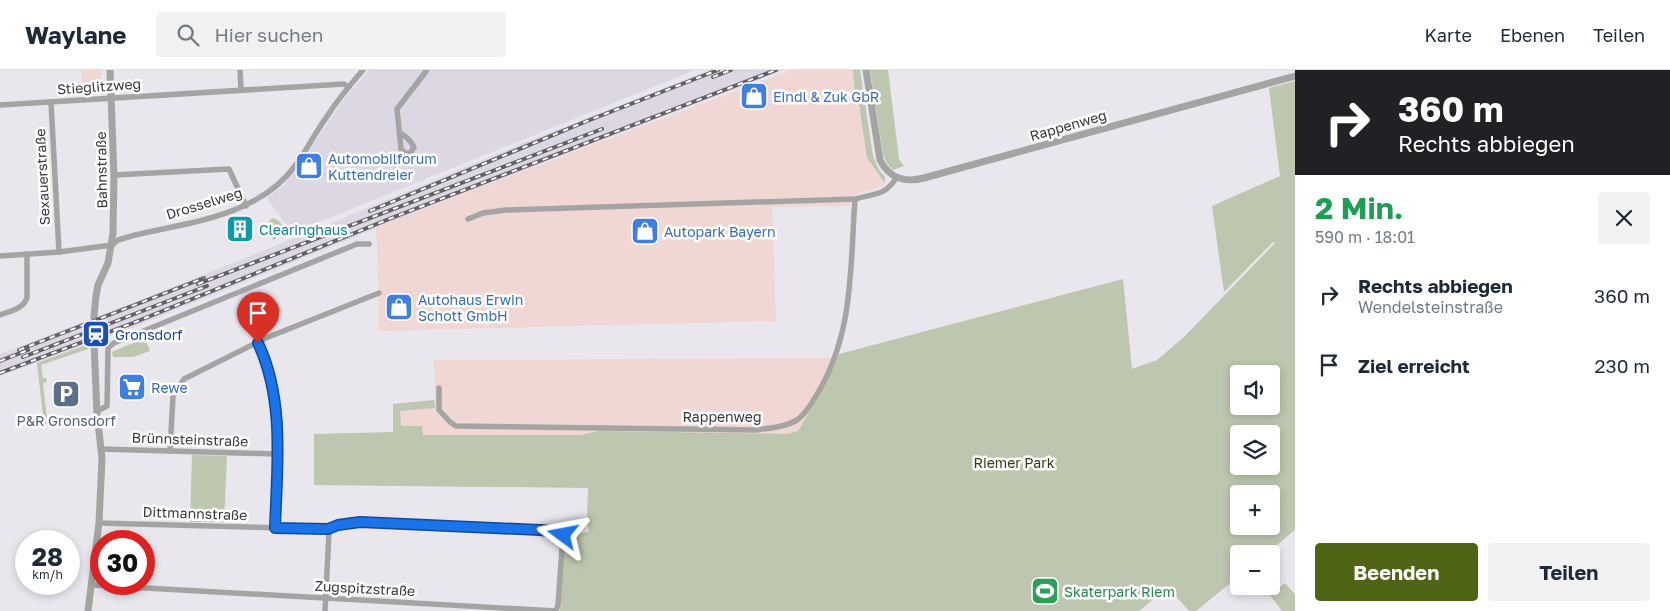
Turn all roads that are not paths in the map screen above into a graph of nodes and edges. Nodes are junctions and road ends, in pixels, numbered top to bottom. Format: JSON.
{"nodes":[{"id":1,"x":110,"y":70,"type":"edge"},
{"id":2,"x":240,"y":70,"type":"edge"},
{"id":3,"x":363,"y":70,"type":"edge"},
{"id":4,"x":427,"y":70,"type":"edge"},
{"id":5,"x":866,"y":70,"type":"edge"},
{"id":6,"x":1295,"y":76,"type":"edge"},
{"id":7,"x":349,"y":87,"type":"junction"},
{"id":8,"x":241,"y":89,"type":"junction"},
{"id":9,"x":112,"y":97,"type":"junction"},
{"id":10,"x":51,"y":102,"type":"junction"},
{"id":11,"x":0,"y":105,"type":"edge"},
{"id":12,"x":400,"y":133,"type":"dead end"},
{"id":13,"x":114,"y":175,"type":"junction"},
{"id":14,"x":897,"y":177,"type":"junction"},
{"id":15,"x":855,"y":199,"type":"junction"},
{"id":16,"x":246,"y":206,"type":"junction"},
{"id":17,"x":468,"y":220,"type":"dead end"},
{"id":18,"x":369,"y":244,"type":"dead end"},
{"id":19,"x":112,"y":245,"type":"junction"},
{"id":20,"x":59,"y":252,"type":"junction"},
{"id":21,"x":28,"y":254,"type":"junction"},
{"id":22,"x":0,"y":256,"type":"edge"},
{"id":23,"x":379,"y":293,"type":"dead end"},
{"id":24,"x":0,"y":315,"type":"edge"},
{"id":25,"x":94,"y":316,"type":"tunnel mouth"},
{"id":26,"x":94,"y":342,"type":"tunnel mouth"},
{"id":27,"x":258,"y":343,"type":"junction"},
{"id":28,"x":439,"y":388,"type":"dead end"},
{"id":29,"x":97,"y":411,"type":"junction"},
{"id":30,"x":101,"y":449,"type":"junction"},
{"id":31,"x":170,"y":451,"type":"junction"},
{"id":32,"x":278,"y":454,"type":"junction"},
{"id":33,"x":99,"y":523,"type":"junction"},
{"id":34,"x":275,"y":528,"type":"junction"},
{"id":35,"x":328,"y":529,"type":"junction"},
{"id":36,"x":98,"y":530,"type":"edge"},
{"id":37,"x":560,"y":532,"type":"joint"},
{"id":38,"x":155,"y":589,"type":"edge"},
{"id":39,"x":91,"y":595,"type":"edge"},
{"id":40,"x":326,"y":599,"type":"junction"},
{"id":41,"x":88,"y":611,"type":"edge"},
{"id":42,"x":325,"y":611,"type":"edge"},
{"id":43,"x":556,"y":611,"type":"edge"}],
"edges":[{"from":1,"to":9,"type":"street","name":"Bahnstraße"},
{"from":2,"to":8,"type":"street"},
{"from":3,"to":7,"type":"street","name":"Drosselweg"},
{"from":4,"to":12,"type":"street"},
{"from":5,"to":14,"type":"street"},
{"from":6,"to":14,"type":"street","name":"Rappenweg"},
{"from":7,"to":8,"type":"street","name":"Stieglitzweg"},
{"from":7,"to":16,"type":"street","name":"Drosselweg"},
{"from":8,"to":9,"type":"street","name":"Stieglitzweg"},
{"from":9,"to":10,"type":"street","name":"Stieglitzweg"},
{"from":9,"to":13,"type":"street","name":"Bahnstraße"},
{"from":10,"to":11,"type":"street","name":"Stieglitzweg"},
{"from":10,"to":20,"type":"street","name":"Sexauerstraße"},
{"from":13,"to":16,"type":"street"},
{"from":13,"to":19,"type":"street","name":"Bahnstraße"},
{"from":14,"to":15,"type":"street"},
{"from":15,"to":17,"type":"street"},
{"from":15,"to":28,"type":"street","name":"Rappenweg"},
{"from":16,"to":19,"type":"street","name":"Drosselweg"},
{"from":18,"to":29,"type":"street"},
{"from":19,"to":20,"type":"street","name":"Drosselweg"},
{"from":19,"to":25,"type":"street","name":"Bahnstraße"},
{"from":20,"to":21,"type":"street","name":"Drosselweg"},
{"from":21,"to":22,"type":"street","name":"Drosselweg"},
{"from":21,"to":24,"type":"street"},
{"from":23,"to":27,"type":"street"},
{"from":26,"to":29,"type":"street"},
{"from":27,"to":31,"type":"street"},
{"from":27,"to":32,"type":"street"},
{"from":29,"to":30,"type":"street"},
{"from":30,"to":31,"type":"street","name":"Brünnsteinstraße"},
{"from":30,"to":33,"type":"street"},
{"from":31,"to":32,"type":"street","name":"Brünnsteinstraße"},
{"from":32,"to":34,"type":"street"},
{"from":33,"to":34,"type":"street","name":"Dittmannstraße"},
{"from":33,"to":36,"type":"street"},
{"from":34,"to":35,"type":"street","name":"Dittmannstraße"},
{"from":35,"to":37,"type":"street","name":"Dittmannstraße"},
{"from":35,"to":40,"type":"street"},
{"from":37,"to":43,"type":"street","name":"Zugspitzstraße"},
{"from":38,"to":40,"type":"street","name":"Zugspitzstraße"},
{"from":39,"to":41,"type":"street"},
{"from":40,"to":42,"type":"street"},
{"from":40,"to":43,"type":"street","name":"Zugspitzstraße"}]}
